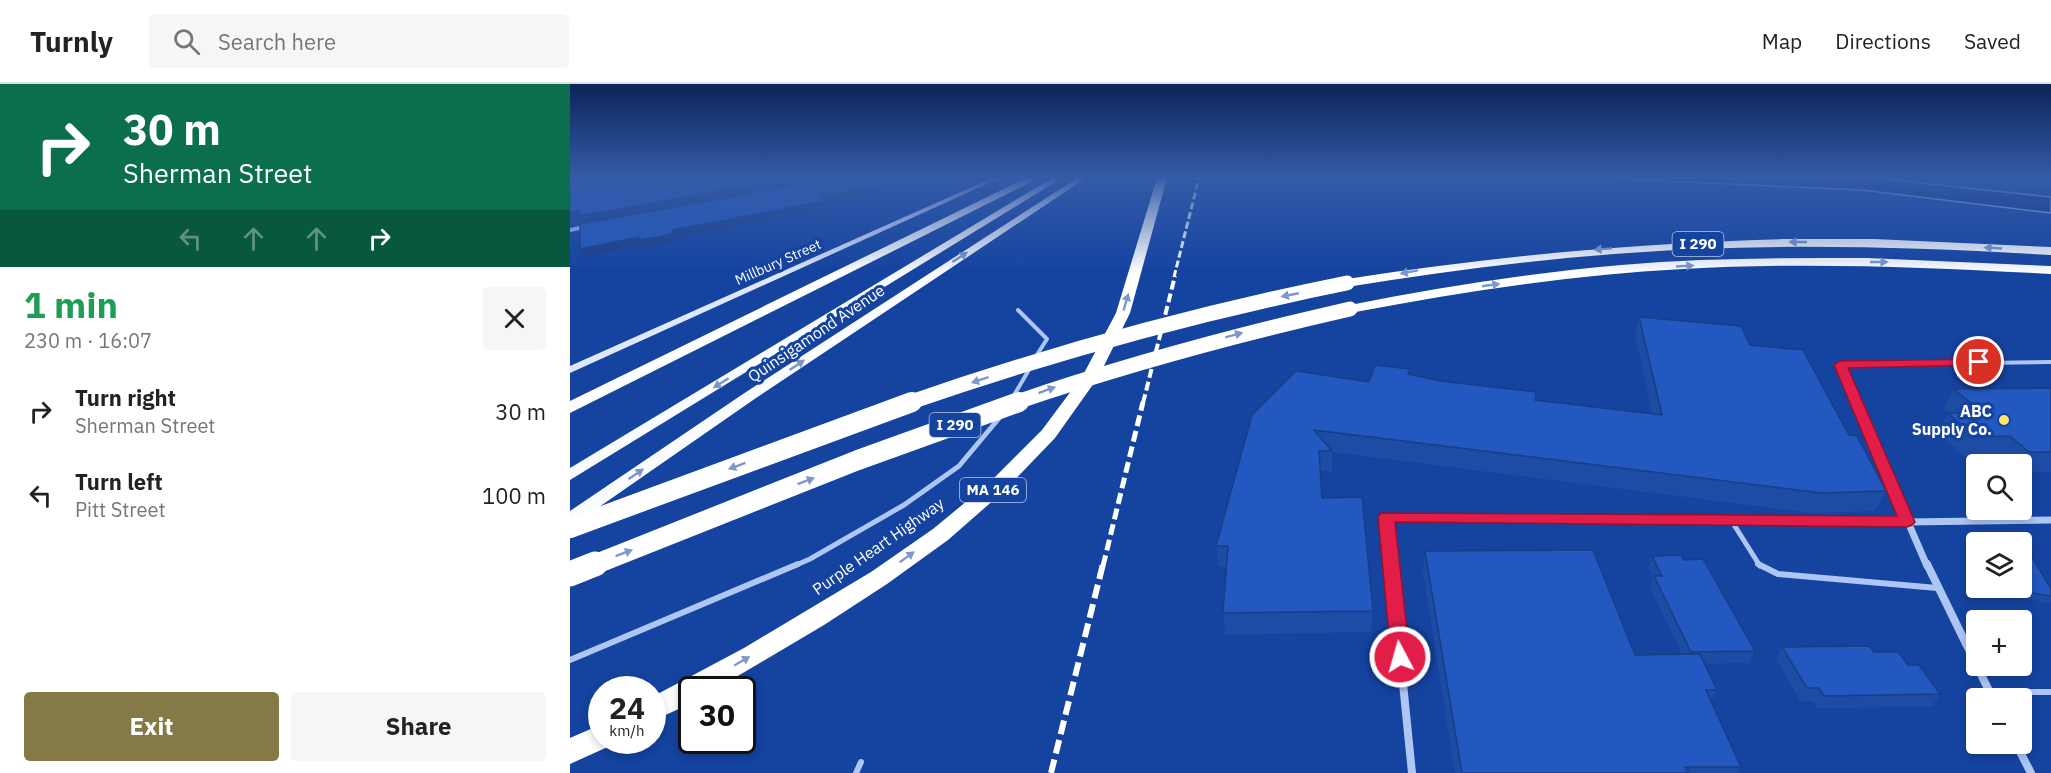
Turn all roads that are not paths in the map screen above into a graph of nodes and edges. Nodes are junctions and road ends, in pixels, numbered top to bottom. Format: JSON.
{"nodes":[{"id":1,"x":925,"y":210,"type":"edge"},
{"id":2,"x":969,"y":210,"type":"edge"},
{"id":3,"x":1005,"y":210,"type":"edge"},
{"id":4,"x":1033,"y":210,"type":"edge"},
{"id":5,"x":1153,"y":210,"type":"edge"},
{"id":6,"x":593,"y":225,"type":"edge"},
{"id":7,"x":570,"y":230,"type":"edge"},
{"id":8,"x":2051,"y":251,"type":"edge"},
{"id":9,"x":2051,"y":270,"type":"edge"},
{"id":10,"x":1018,"y":310,"type":"dead end"},
{"id":11,"x":2051,"y":362,"type":"edge"},
{"id":12,"x":1840,"y":365,"type":"joint"},
{"id":13,"x":570,"y":370,"type":"edge"},
{"id":14,"x":570,"y":408,"type":"edge"},
{"id":15,"x":570,"y":475,"type":"edge"},
{"id":16,"x":570,"y":519,"type":"edge"},
{"id":17,"x":1731,"y":520,"type":"junction"},
{"id":18,"x":2051,"y":520,"type":"edge"},
{"id":19,"x":1907,"y":522,"type":"junction"},
{"id":20,"x":570,"y":528,"type":"edge"},
{"id":21,"x":570,"y":574,"type":"edge"},
{"id":22,"x":1937,"y":588,"type":"junction"},
{"id":23,"x":570,"y":660,"type":"edge"},
{"id":24,"x":717,"y":676,"type":"edge"},
{"id":25,"x":1988,"y":688,"type":"edge"},
{"id":26,"x":2051,"y":692,"type":"edge"},
{"id":27,"x":2032,"y":693,"type":"edge"},
{"id":28,"x":588,"y":743,"type":"edge"},
{"id":29,"x":570,"y":751,"type":"edge"},
{"id":30,"x":2021,"y":754,"type":"edge"},
{"id":31,"x":861,"y":762,"type":"dead end"},
{"id":32,"x":856,"y":773,"type":"edge"},
{"id":33,"x":1412,"y":773,"type":"edge"},
{"id":34,"x":2031,"y":773,"type":"edge"}],
"edges":[{"from":1,"to":13,"type":"main road","name":"Millbury Street"},
{"from":2,"to":14,"type":"highway"},
{"from":3,"to":15,"type":"main road","name":"Quinsigamond Avenue","one_way":true},
{"from":16,"to":4,"type":"main road","name":"Quinsigamond Avenue","one_way":true},
{"from":24,"to":5,"type":"highway","name":"Purple Heart Highway","number":"MA 146","one_way":true},
{"from":6,"to":7,"type":"street"},
{"from":8,"to":20,"type":"highway","number":"I 290","one_way":true,"bridge":true},
{"from":21,"to":9,"type":"highway","number":"I 290","one_way":true,"bridge":true},
{"from":10,"to":23,"type":"lane"},
{"from":11,"to":12,"type":"lane"},
{"from":12,"to":19,"type":"street"},
{"from":17,"to":19,"type":"street"},
{"from":17,"to":22,"type":"lane"},
{"from":17,"to":33,"type":"street"},
{"from":18,"to":19,"type":"street"},
{"from":19,"to":22,"type":"street"},
{"from":22,"to":25,"type":"street"},
{"from":26,"to":27,"type":"lane"},
{"from":28,"to":29,"type":"highway"},
{"from":30,"to":34,"type":"street"},
{"from":31,"to":32,"type":"lane"}]}
